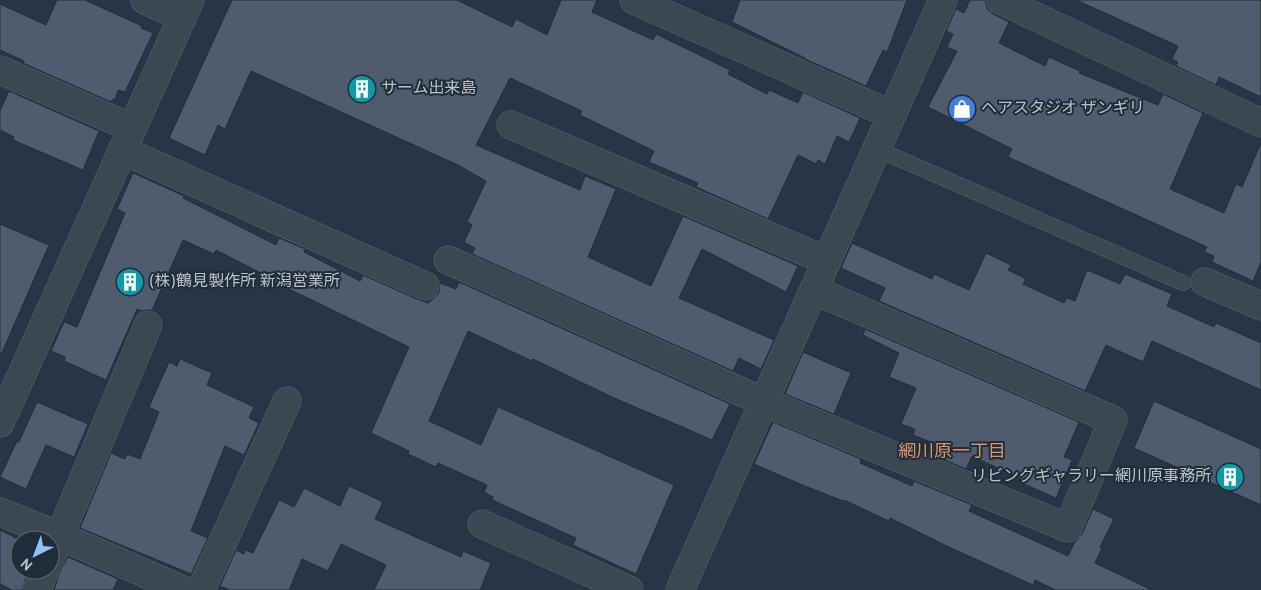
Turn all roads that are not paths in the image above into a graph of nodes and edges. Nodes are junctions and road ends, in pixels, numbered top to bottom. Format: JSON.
{"nodes":[{"id":1,"x":145,"y":0,"type":"edge"},
{"id":2,"x":634,"y":0,"type":"edge"},
{"id":3,"x":943,"y":0,"type":"edge"},
{"id":4,"x":1000,"y":0,"type":"edge"},
{"id":5,"x":186,"y":8,"type":"edge"},
{"id":6,"x":0,"y":70,"type":"edge"},
{"id":7,"x":892,"y":116,"type":"junction"},
{"id":8,"x":1261,"y":123,"type":"edge"},
{"id":9,"x":511,"y":126,"type":"dead end"},
{"id":10,"x":127,"y":139,"type":"junction"},
{"id":11,"x":877,"y":149,"type":"junction"},
{"id":12,"x":448,"y":260,"type":"dead end"},
{"id":13,"x":827,"y":261,"type":"junction"},
{"id":14,"x":1194,"y":282,"type":"joint"},
{"id":15,"x":425,"y":286,"type":"dead end"},
{"id":16,"x":814,"y":290,"type":"junction"},
{"id":17,"x":1261,"y":306,"type":"edge"},
{"id":18,"x":148,"y":325,"type":"dead end"},
{"id":19,"x":287,"y":401,"type":"dead end"},
{"id":20,"x":764,"y":402,"type":"junction"},
{"id":21,"x":0,"y":423,"type":"edge"},
{"id":22,"x":0,"y":512,"type":"edge"},
{"id":23,"x":482,"y":524,"type":"dead end"},
{"id":24,"x":28,"y":530,"type":"edge"},
{"id":25,"x":60,"y":535,"type":"edge"},
{"id":26,"x":60,"y":549,"type":"edge"},
{"id":27,"x":183,"y":590,"type":"edge"},
{"id":28,"x":201,"y":590,"type":"edge"},
{"id":29,"x":629,"y":590,"type":"edge"},
{"id":30,"x":680,"y":590,"type":"edge"}],
"edges":[{"from":1,"to":5,"type":"street"},
{"from":2,"to":7,"type":"street"},
{"from":3,"to":7,"type":"street"},
{"from":4,"to":8,"type":"street"},
{"from":5,"to":10,"type":"street"},
{"from":6,"to":10,"type":"street"},
{"from":7,"to":11,"type":"street"},
{"from":9,"to":13,"type":"street"},
{"from":10,"to":15,"type":"street"},
{"from":10,"to":21,"type":"street"},
{"from":11,"to":13,"type":"street"},
{"from":11,"to":14,"type":"lane"},
{"from":12,"to":20,"type":"street"},
{"from":13,"to":16,"type":"street"},
{"from":14,"to":17,"type":"street"},
{"from":16,"to":20,"type":"street"},
{"from":16,"to":20,"type":"street"},
{"from":18,"to":25,"type":"street"},
{"from":19,"to":28,"type":"street"},
{"from":20,"to":30,"type":"street"},
{"from":22,"to":24,"type":"street"},
{"from":23,"to":29,"type":"street"},
{"from":26,"to":27,"type":"street"}]}
